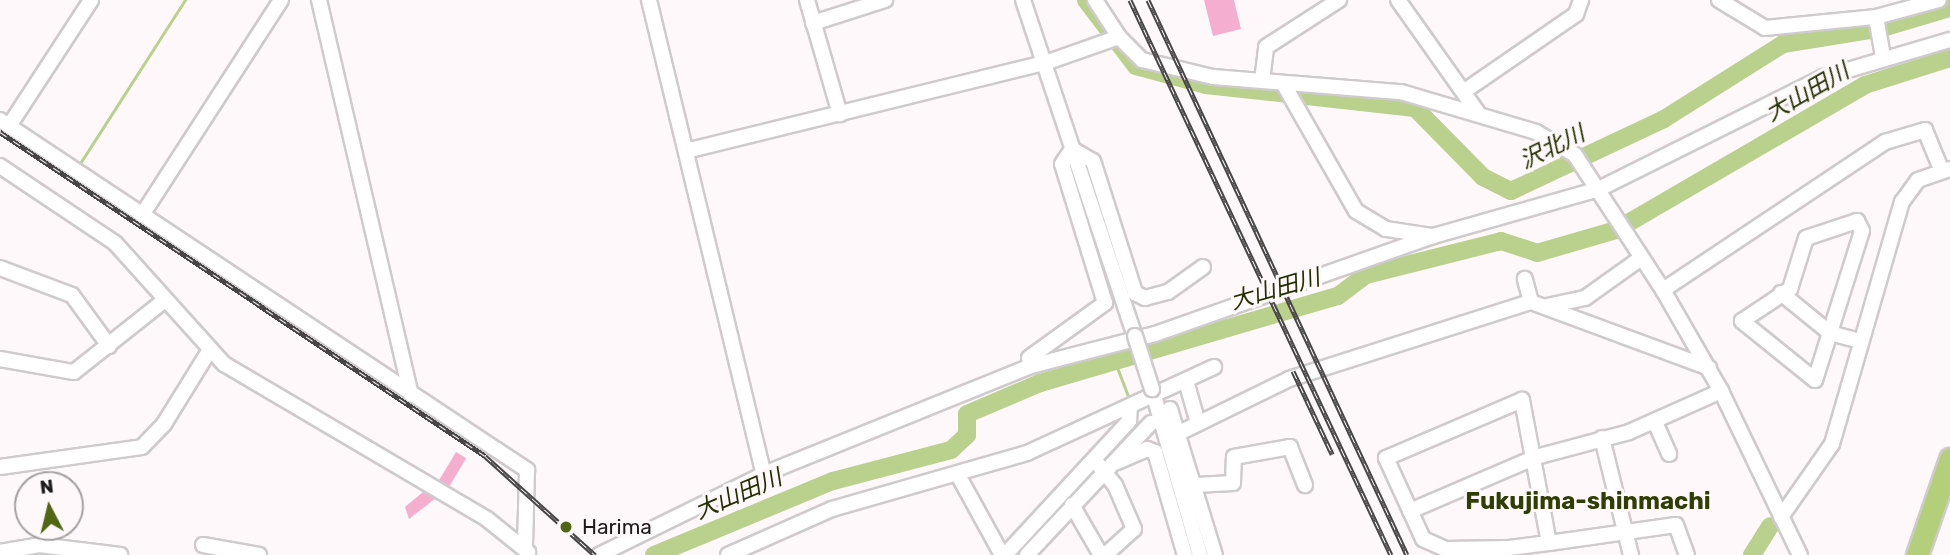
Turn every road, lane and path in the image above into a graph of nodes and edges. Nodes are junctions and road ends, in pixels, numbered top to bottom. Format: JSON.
{"nodes":[{"id":1,"x":91,"y":0,"type":"edge"},
{"id":2,"x":281,"y":0,"type":"edge"},
{"id":3,"x":320,"y":0,"type":"edge"},
{"id":4,"x":649,"y":0,"type":"edge"},
{"id":5,"x":807,"y":0,"type":"edge"},
{"id":6,"x":885,"y":0,"type":"edge"},
{"id":7,"x":1023,"y":0,"type":"edge"},
{"id":8,"x":1095,"y":0,"type":"edge"},
{"id":9,"x":1339,"y":0,"type":"edge"},
{"id":10,"x":1398,"y":0,"type":"edge"},
{"id":11,"x":1581,"y":0,"type":"edge"},
{"id":12,"x":1719,"y":0,"type":"edge"},
{"id":13,"x":1939,"y":0,"type":"edge"},
{"id":14,"x":813,"y":23,"type":"junction"},
{"id":15,"x":1877,"y":24,"type":"junction"},
{"id":16,"x":1114,"y":40,"type":"junction"},
{"id":17,"x":1950,"y":40,"type":"edge"},
{"id":18,"x":1884,"y":55,"type":"junction"},
{"id":19,"x":1045,"y":63,"type":"junction"},
{"id":20,"x":1262,"y":81,"type":"junction"},
{"id":21,"x":1287,"y":90,"type":"junction"},
{"id":22,"x":1466,"y":90,"type":"junction"},
{"id":23,"x":1478,"y":113,"type":"junction"},
{"id":24,"x":840,"y":114,"type":"junction"},
{"id":25,"x":4,"y":123,"type":"edge"},
{"id":26,"x":1072,"y":149,"type":"junction"},
{"id":27,"x":685,"y":151,"type":"junction"},
{"id":28,"x":0,"y":166,"type":"edge"},
{"id":29,"x":1945,"y":169,"type":"edge"},
{"id":30,"x":1598,"y":189,"type":"junction"},
{"id":31,"x":142,"y":215,"type":"junction"},
{"id":32,"x":1433,"y":236,"type":"junction"},
{"id":33,"x":1641,"y":258,"type":"junction"},
{"id":34,"x":1203,"y":267,"type":"dead end"},
{"id":35,"x":0,"y":268,"type":"edge"},
{"id":36,"x":1525,"y":278,"type":"dead end"},
{"id":37,"x":1663,"y":290,"type":"junction"},
{"id":38,"x":1781,"y":293,"type":"junction"},
{"id":39,"x":165,"y":299,"type":"junction"},
{"id":40,"x":1531,"y":302,"type":"junction"},
{"id":41,"x":1546,"y":306,"type":"junction"},
{"id":42,"x":1830,"y":333,"type":"junction"},
{"id":43,"x":1859,"y":341,"type":"junction"},
{"id":44,"x":109,"y":346,"type":"junction"},
{"id":45,"x":209,"y":351,"type":"junction"},
{"id":46,"x":0,"y":359,"type":"edge"},
{"id":47,"x":1031,"y":366,"type":"junction"},
{"id":48,"x":1214,"y":367,"type":"dead end"},
{"id":49,"x":1709,"y":368,"type":"junction"},
{"id":50,"x":1186,"y":381,"type":"junction"},
{"id":51,"x":1153,"y":391,"type":"junction"},
{"id":52,"x":1721,"y":391,"type":"junction"},
{"id":53,"x":411,"y":394,"type":"junction"},
{"id":54,"x":1130,"y":407,"type":"junction"},
{"id":55,"x":1170,"y":410,"type":"dead end"},
{"id":56,"x":1655,"y":422,"type":"junction"},
{"id":57,"x":1198,"y":423,"type":"junction"},
{"id":58,"x":1151,"y":424,"type":"dead end"},
{"id":59,"x":1181,"y":432,"type":"junction"},
{"id":60,"x":1602,"y":438,"type":"junction"},
{"id":61,"x":1669,"y":454,"type":"dead end"},
{"id":62,"x":1536,"y":457,"type":"junction"},
{"id":63,"x":1950,"y":459,"type":"edge"},
{"id":64,"x":1102,"y":465,"type":"junction"},
{"id":65,"x":0,"y":467,"type":"edge"},
{"id":66,"x":764,"y":474,"type":"junction"},
{"id":67,"x":958,"y":475,"type":"junction"},
{"id":68,"x":1196,"y":485,"type":"junction"},
{"id":69,"x":1305,"y":485,"type":"dead end"},
{"id":70,"x":1073,"y":505,"type":"junction"},
{"id":71,"x":1410,"y":511,"type":"junction"},
{"id":72,"x":1781,"y":517,"type":"junction"},
{"id":73,"x":1622,"y":532,"type":"junction"},
{"id":74,"x":1549,"y":543,"type":"junction"},
{"id":75,"x":203,"y":545,"type":"dead end"},
{"id":76,"x":528,"y":551,"type":"edge"},
{"id":77,"x":0,"y":552,"type":"edge"},
{"id":78,"x":120,"y":555,"type":"edge"},
{"id":79,"x":252,"y":555,"type":"edge"},
{"id":80,"x":599,"y":555,"type":"edge"},
{"id":81,"x":728,"y":555,"type":"edge"},
{"id":82,"x":1004,"y":555,"type":"edge"},
{"id":83,"x":1027,"y":555,"type":"edge"},
{"id":84,"x":1103,"y":555,"type":"edge"},
{"id":85,"x":1185,"y":555,"type":"edge"},
{"id":86,"x":1200,"y":555,"type":"edge"},
{"id":87,"x":1215,"y":555,"type":"edge"},
{"id":88,"x":1631,"y":555,"type":"edge"},
{"id":89,"x":1687,"y":555,"type":"edge"},
{"id":90,"x":1800,"y":555,"type":"edge"},
{"id":91,"x":1917,"y":555,"type":"edge"}],
"edges":[{"from":1,"to":25,"type":"street"},
{"from":2,"to":31,"type":"street"},
{"from":3,"to":53,"type":"street"},
{"from":4,"to":27,"type":"street"},
{"from":5,"to":14,"type":"street"},
{"from":6,"to":14,"type":"street"},
{"from":7,"to":19,"type":"street"},
{"from":8,"to":16,"type":"street"},
{"from":9,"to":20,"type":"street"},
{"from":10,"to":22,"type":"street"},
{"from":11,"to":22,"type":"street"},
{"from":12,"to":15,"type":"street"},
{"from":13,"to":15,"type":"street"},
{"from":14,"to":24,"type":"street"},
{"from":15,"to":18,"type":"street"},
{"from":16,"to":19,"type":"street"},
{"from":16,"to":20,"type":"street"},
{"from":17,"to":18,"type":"street"},
{"from":18,"to":30,"type":"street"},
{"from":19,"to":24,"type":"street"},
{"from":19,"to":26,"type":"street"},
{"from":20,"to":21,"type":"street"},
{"from":21,"to":23,"type":"street"},
{"from":21,"to":32,"type":"street"},
{"from":22,"to":23,"type":"street"},
{"from":23,"to":30,"type":"street"},
{"from":24,"to":27,"type":"street"},
{"from":25,"to":31,"type":"street"},
{"from":26,"to":34,"type":"street"},
{"from":26,"to":47,"type":"street"},
{"from":26,"to":51,"type":"street","bridge":true},
{"from":27,"to":66,"type":"street"},
{"from":28,"to":39,"type":"street"},
{"from":29,"to":37,"type":"street"},
{"from":29,"to":43,"type":"street"},
{"from":30,"to":32,"type":"street"},
{"from":30,"to":33,"type":"street"},
{"from":31,"to":53,"type":"street"},
{"from":32,"to":47,"type":"street"},
{"from":33,"to":37,"type":"street"},
{"from":33,"to":41,"type":"street"},
{"from":35,"to":44,"type":"street"},
{"from":36,"to":40,"type":"street"},
{"from":37,"to":49,"type":"street"},
{"from":38,"to":42,"type":"street"},
{"from":38,"to":42,"type":"street"},
{"from":38,"to":42,"type":"street"},
{"from":39,"to":44,"type":"street"},
{"from":39,"to":45,"type":"street"},
{"from":40,"to":41,"type":"street"},
{"from":40,"to":57,"type":"street"},
{"from":41,"to":49,"type":"street"},
{"from":42,"to":43,"type":"street"},
{"from":43,"to":72,"type":"street"},
{"from":44,"to":46,"type":"street"},
{"from":45,"to":65,"type":"street"},
{"from":45,"to":76,"type":"street"},
{"from":47,"to":66,"type":"street"},
{"from":48,"to":50,"type":"street"},
{"from":49,"to":52,"type":"street"},
{"from":50,"to":51,"type":"street"},
{"from":50,"to":57,"type":"street"},
{"from":51,"to":54,"type":"street"},
{"from":51,"to":86,"type":"street"},
{"from":52,"to":56,"type":"street"},
{"from":52,"to":72,"type":"street"},
{"from":53,"to":76,"type":"street"},
{"from":54,"to":64,"type":"street"},
{"from":54,"to":67,"type":"street"},
{"from":55,"to":59,"type":"street"},
{"from":56,"to":60,"type":"street"},
{"from":56,"to":61,"type":"street"},
{"from":57,"to":59,"type":"street"},
{"from":58,"to":64,"type":"street"},
{"from":59,"to":68,"type":"street"},
{"from":60,"to":62,"type":"street"},
{"from":60,"to":73,"type":"street"},
{"from":62,"to":71,"type":"street"},
{"from":62,"to":71,"type":"street"},
{"from":62,"to":74,"type":"street"},
{"from":63,"to":91,"type":"highway"},
{"from":64,"to":70,"type":"street"},
{"from":64,"to":82,"type":"street"},
{"from":64,"to":84,"type":"street"},
{"from":64,"to":85,"type":"street"},
{"from":66,"to":80,"type":"street"},
{"from":67,"to":81,"type":"street"},
{"from":67,"to":82,"type":"street"},
{"from":68,"to":69,"type":"street"},
{"from":68,"to":87,"type":"street"},
{"from":70,"to":83,"type":"street"},
{"from":70,"to":84,"type":"street"},
{"from":71,"to":74,"type":"street"},
{"from":72,"to":90,"type":"street"},
{"from":73,"to":74,"type":"street"},
{"from":73,"to":88,"type":"street"},
{"from":73,"to":89,"type":"street"},
{"from":75,"to":79,"type":"street"},
{"from":77,"to":78,"type":"street"}]}
